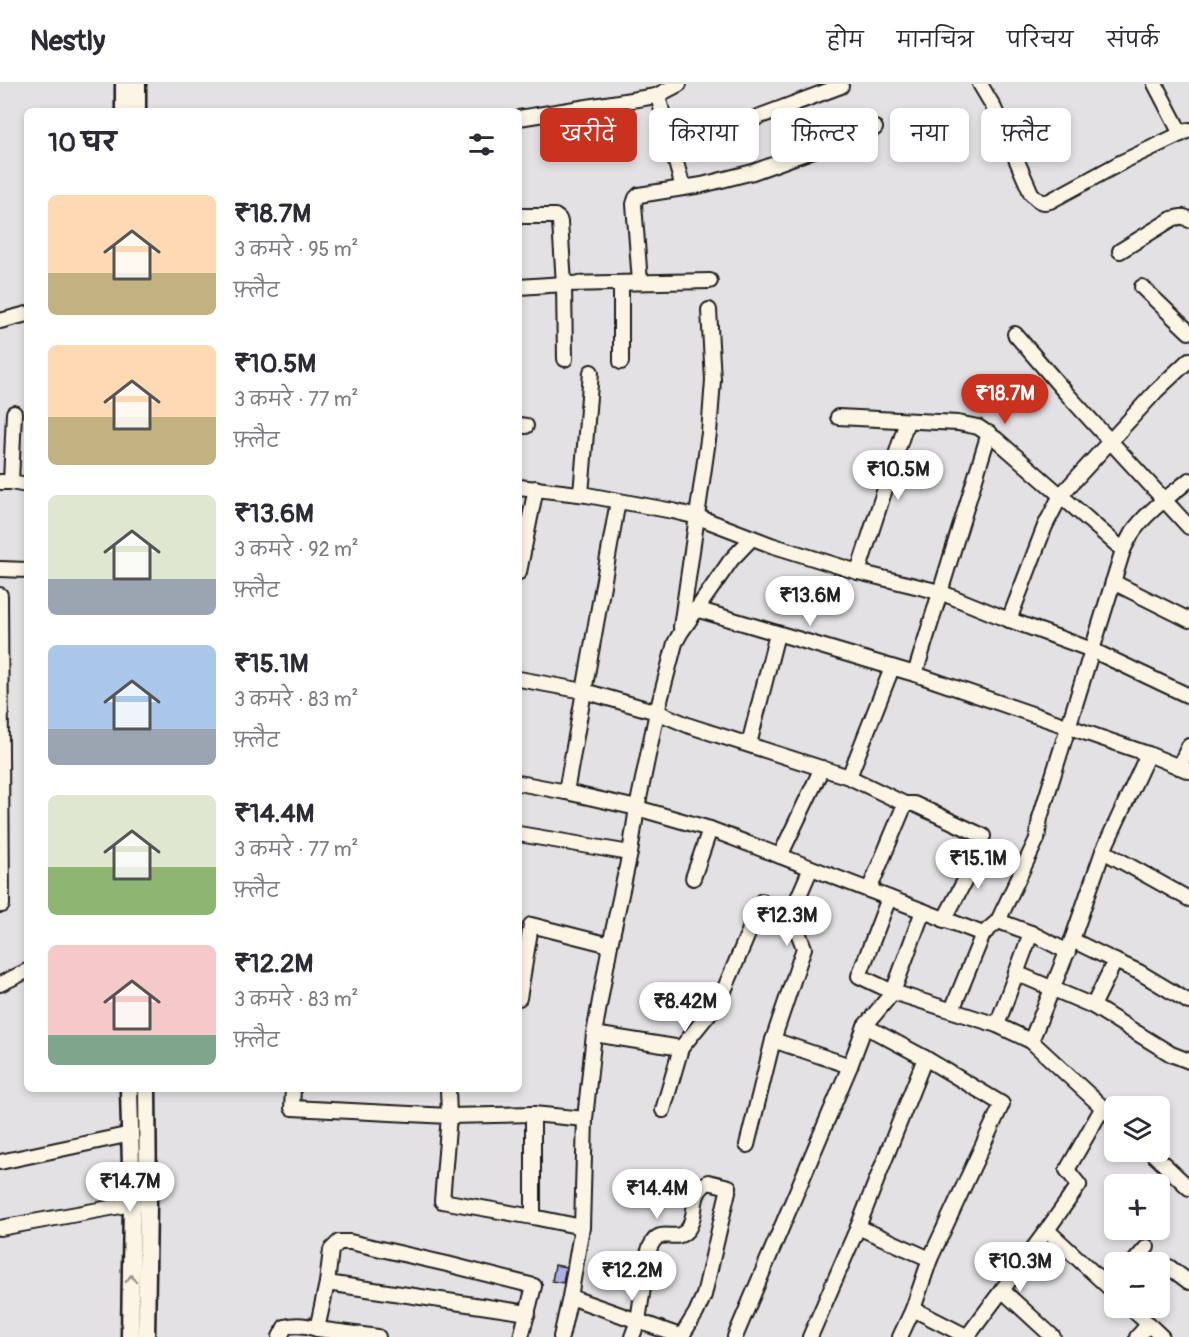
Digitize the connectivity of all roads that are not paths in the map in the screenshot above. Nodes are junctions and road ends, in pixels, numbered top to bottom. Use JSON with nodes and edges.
{"nodes":[{"id":1,"x":124,"y":84,"type":"edge"},
{"id":2,"x":137,"y":84,"type":"edge"},
{"id":3,"x":680,"y":84,"type":"edge"},
{"id":4,"x":980,"y":84,"type":"edge"},
{"id":5,"x":1158,"y":85,"type":"edge"},
{"id":6,"x":841,"y":86,"type":"dead end"},
{"id":7,"x":656,"y":96,"type":"junction"},
{"id":8,"x":124,"y":108,"type":"edge"},
{"id":9,"x":137,"y":108,"type":"edge"},
{"id":10,"x":661,"y":108,"type":"edge"},
{"id":11,"x":759,"y":117,"type":"edge"},
{"id":12,"x":522,"y":118,"type":"edge"},
{"id":13,"x":1185,"y":132,"type":"edge"},
{"id":14,"x":676,"y":162,"type":"edge"},
{"id":15,"x":781,"y":162,"type":"edge"},
{"id":16,"x":683,"y":188,"type":"junction"},
{"id":17,"x":522,"y":216,"type":"edge"},
{"id":18,"x":1189,"y":220,"type":"edge"},
{"id":19,"x":1120,"y":251,"type":"dead end"},
{"id":20,"x":710,"y":281,"type":"dead end"},
{"id":21,"x":640,"y":282,"type":"junction"},
{"id":22,"x":621,"y":283,"type":"junction"},
{"id":23,"x":564,"y":284,"type":"junction"},
{"id":24,"x":1142,"y":286,"type":"dead end"},
{"id":25,"x":522,"y":287,"type":"edge"},
{"id":26,"x":709,"y":310,"type":"dead end"},
{"id":27,"x":24,"y":315,"type":"edge"},
{"id":28,"x":0,"y":321,"type":"edge"},
{"id":29,"x":1189,"y":332,"type":"edge"},
{"id":30,"x":1015,"y":334,"type":"dead end"},
{"id":31,"x":565,"y":359,"type":"dead end"},
{"id":32,"x":1189,"y":360,"type":"edge"},
{"id":33,"x":621,"y":362,"type":"dead end"},
{"id":34,"x":591,"y":372,"type":"dead end"},
{"id":35,"x":14,"y":413,"type":"dead end"},
{"id":36,"x":838,"y":417,"type":"dead end"},
{"id":37,"x":907,"y":421,"type":"junction"},
{"id":38,"x":989,"y":434,"type":"junction"},
{"id":39,"x":1110,"y":442,"type":"junction"},
{"id":40,"x":1189,"y":480,"type":"edge"},
{"id":41,"x":5,"y":482,"type":"edge"},
{"id":42,"x":24,"y":485,"type":"edge"},
{"id":43,"x":522,"y":487,"type":"edge"},
{"id":44,"x":536,"y":488,"type":"junction"},
{"id":45,"x":581,"y":494,"type":"junction"},
{"id":46,"x":1061,"y":495,"type":"junction"},
{"id":47,"x":1165,"y":500,"type":"junction"},
{"id":48,"x":618,"y":501,"type":"junction"},
{"id":49,"x":698,"y":517,"type":"junction"},
{"id":50,"x":1189,"y":527,"type":"edge"},
{"id":51,"x":752,"y":538,"type":"junction"},
{"id":52,"x":1123,"y":550,"type":"junction"},
{"id":53,"x":522,"y":557,"type":"edge"},
{"id":54,"x":0,"y":569,"type":"edge"},
{"id":55,"x":24,"y":570,"type":"edge"},
{"id":56,"x":858,"y":572,"type":"junction"},
{"id":57,"x":1113,"y":582,"type":"junction"},
{"id":58,"x":940,"y":592,"type":"junction"},
{"id":59,"x":0,"y":595,"type":"edge"},
{"id":60,"x":696,"y":609,"type":"junction"},
{"id":61,"x":1010,"y":620,"type":"junction"},
{"id":62,"x":1189,"y":620,"type":"edge"},
{"id":63,"x":681,"y":632,"type":"junction"},
{"id":64,"x":777,"y":634,"type":"junction"},
{"id":65,"x":1092,"y":650,"type":"junction"},
{"id":66,"x":892,"y":668,"type":"junction"},
{"id":67,"x":915,"y":674,"type":"junction"},
{"id":68,"x":522,"y":680,"type":"edge"},
{"id":69,"x":584,"y":691,"type":"junction"},
{"id":70,"x":1189,"y":696,"type":"edge"},
{"id":71,"x":657,"y":712,"type":"junction"},
{"id":72,"x":1067,"y":728,"type":"junction"},
{"id":73,"x":749,"y":744,"type":"junction"},
{"id":74,"x":1189,"y":746,"type":"edge"},
{"id":75,"x":1148,"y":754,"type":"junction"},
{"id":76,"x":822,"y":768,"type":"junction"},
{"id":77,"x":1184,"y":769,"type":"edge"},
{"id":78,"x":849,"y":777,"type":"junction"},
{"id":79,"x":522,"y":784,"type":"edge"},
{"id":80,"x":566,"y":792,"type":"junction"},
{"id":81,"x":905,"y":804,"type":"junction"},
{"id":82,"x":637,"y":808,"type":"junction"},
{"id":83,"x":710,"y":829,"type":"junction"},
{"id":84,"x":522,"y":835,"type":"edge"},
{"id":85,"x":1103,"y":851,"type":"junction"},
{"id":86,"x":630,"y":853,"type":"junction"},
{"id":87,"x":780,"y":856,"type":"junction"},
{"id":88,"x":811,"y":868,"type":"junction"},
{"id":89,"x":693,"y":878,"type":"dead end"},
{"id":90,"x":869,"y":890,"type":"junction"},
{"id":91,"x":889,"y":898,"type":"junction"},
{"id":92,"x":1189,"y":899,"type":"edge"},
{"id":93,"x":762,"y":901,"type":"dead end"},
{"id":94,"x":0,"y":904,"type":"edge"},
{"id":95,"x":923,"y":911,"type":"junction"},
{"id":96,"x":944,"y":920,"type":"junction"},
{"id":97,"x":998,"y":921,"type":"junction"},
{"id":98,"x":525,"y":922,"type":"edge"},
{"id":99,"x":1031,"y":933,"type":"junction"},
{"id":100,"x":983,"y":934,"type":"junction"},
{"id":101,"x":610,"y":945,"type":"junction"},
{"id":102,"x":1070,"y":946,"type":"junction"},
{"id":103,"x":1115,"y":961,"type":"junction"},
{"id":104,"x":522,"y":963,"type":"edge"},
{"id":105,"x":24,"y":972,"type":"edge"},
{"id":106,"x":1017,"y":973,"type":"junction"},
{"id":107,"x":0,"y":984,"type":"edge"},
{"id":108,"x":1053,"y":988,"type":"junction"},
{"id":109,"x":893,"y":992,"type":"junction"},
{"id":110,"x":1189,"y":1002,"type":"edge"},
{"id":111,"x":1094,"y":1006,"type":"junction"},
{"id":112,"x":952,"y":1010,"type":"junction"},
{"id":113,"x":997,"y":1025,"type":"junction"},
{"id":114,"x":865,"y":1026,"type":"junction"},
{"id":115,"x":594,"y":1034,"type":"junction"},
{"id":116,"x":773,"y":1040,"type":"junction"},
{"id":117,"x":1031,"y":1041,"type":"junction"},
{"id":118,"x":681,"y":1048,"type":"junction"},
{"id":119,"x":925,"y":1058,"type":"junction"},
{"id":120,"x":1189,"y":1061,"type":"edge"},
{"id":121,"x":850,"y":1066,"type":"junction"},
{"id":122,"x":129,"y":1092,"type":"edge"},
{"id":123,"x":147,"y":1092,"type":"edge"},
{"id":124,"x":293,"y":1092,"type":"edge"},
{"id":125,"x":448,"y":1092,"type":"edge"},
{"id":126,"x":1103,"y":1107,"type":"joint"},
{"id":127,"x":663,"y":1110,"type":"dead end"},
{"id":128,"x":533,"y":1114,"type":"junction"},
{"id":129,"x":449,"y":1116,"type":"junction"},
{"id":130,"x":585,"y":1119,"type":"junction"},
{"id":131,"x":131,"y":1134,"type":"junction"},
{"id":132,"x":747,"y":1145,"type":"dead end"},
{"id":133,"x":0,"y":1162,"type":"edge"},
{"id":134,"x":1162,"y":1162,"type":"edge"},
{"id":135,"x":1189,"y":1188,"type":"edge"},
{"id":136,"x":132,"y":1204,"type":"junction"},
{"id":137,"x":533,"y":1217,"type":"junction"},
{"id":138,"x":582,"y":1227,"type":"junction"},
{"id":139,"x":858,"y":1227,"type":"junction"},
{"id":140,"x":0,"y":1228,"type":"edge"},
{"id":141,"x":1047,"y":1230,"type":"junction"},
{"id":142,"x":1147,"y":1247,"type":"dead end"},
{"id":143,"x":1143,"y":1252,"type":"edge"},
{"id":144,"x":930,"y":1259,"type":"junction"},
{"id":145,"x":1170,"y":1268,"type":"edge"},
{"id":146,"x":1104,"y":1280,"type":"edge"},
{"id":147,"x":1189,"y":1282,"type":"edge"},
{"id":148,"x":327,"y":1283,"type":"junction"},
{"id":149,"x":1002,"y":1290,"type":"junction"},
{"id":150,"x":570,"y":1297,"type":"junction"},
{"id":151,"x":913,"y":1309,"type":"junction"},
{"id":152,"x":528,"y":1313,"type":"junction"},
{"id":153,"x":1142,"y":1318,"type":"edge"},
{"id":154,"x":638,"y":1321,"type":"junction"},
{"id":155,"x":1149,"y":1324,"type":"junction"},
{"id":156,"x":317,"y":1329,"type":"junction"},
{"id":157,"x":130,"y":1337,"type":"edge"},
{"id":158,"x":146,"y":1337,"type":"edge"},
{"id":159,"x":280,"y":1337,"type":"edge"},
{"id":160,"x":378,"y":1337,"type":"edge"},
{"id":161,"x":521,"y":1337,"type":"edge"},
{"id":162,"x":561,"y":1337,"type":"edge"},
{"id":163,"x":632,"y":1337,"type":"edge"},
{"id":164,"x":682,"y":1337,"type":"edge"},
{"id":165,"x":735,"y":1337,"type":"edge"},
{"id":166,"x":810,"y":1337,"type":"edge"},
{"id":167,"x":900,"y":1337,"type":"edge"},
{"id":168,"x":967,"y":1337,"type":"edge"},
{"id":169,"x":1053,"y":1337,"type":"edge"},
{"id":170,"x":1137,"y":1337,"type":"edge"},
{"id":171,"x":1162,"y":1337,"type":"edge"}],
"edges":[{"from":1,"to":8,"type":"street"},
{"from":2,"to":9,"type":"street"},
{"from":3,"to":7,"type":"street"},
{"from":4,"to":13,"type":"street"},
{"from":5,"to":13,"type":"street"},
{"from":6,"to":11,"type":"street"},
{"from":7,"to":10,"type":"street"},
{"from":7,"to":12,"type":"street"},
{"from":14,"to":16,"type":"street"},
{"from":15,"to":16,"type":"street"},
{"from":16,"to":21,"type":"street"},
{"from":17,"to":23,"type":"street"},
{"from":18,"to":19,"type":"street"},
{"from":20,"to":21,"type":"street"},
{"from":21,"to":22,"type":"street"},
{"from":22,"to":23,"type":"street"},
{"from":22,"to":33,"type":"street"},
{"from":23,"to":25,"type":"street"},
{"from":23,"to":31,"type":"street"},
{"from":24,"to":29,"type":"street"},
{"from":26,"to":49,"type":"street"},
{"from":27,"to":28,"type":"street"},
{"from":30,"to":39,"type":"street"},
{"from":32,"to":39,"type":"street"},
{"from":34,"to":45,"type":"street"},
{"from":35,"to":41,"type":"street"},
{"from":36,"to":37,"type":"street"},
{"from":37,"to":38,"type":"street"},
{"from":37,"to":56,"type":"street"},
{"from":38,"to":46,"type":"street"},
{"from":38,"to":58,"type":"street"},
{"from":39,"to":46,"type":"street"},
{"from":39,"to":47,"type":"street"},
{"from":40,"to":47,"type":"street"},
{"from":41,"to":42,"type":"street"},
{"from":43,"to":44,"type":"street"},
{"from":44,"to":45,"type":"street"},
{"from":44,"to":53,"type":"street"},
{"from":45,"to":48,"type":"street"},
{"from":46,"to":52,"type":"street"},
{"from":46,"to":61,"type":"street"},
{"from":47,"to":50,"type":"street"},
{"from":47,"to":52,"type":"street"},
{"from":48,"to":49,"type":"street"},
{"from":48,"to":69,"type":"street"},
{"from":49,"to":51,"type":"street"},
{"from":49,"to":63,"type":"street"},
{"from":51,"to":56,"type":"street"},
{"from":51,"to":60,"type":"street"},
{"from":52,"to":57,"type":"street"},
{"from":54,"to":55,"type":"street"},
{"from":56,"to":58,"type":"street"},
{"from":57,"to":62,"type":"street"},
{"from":57,"to":65,"type":"street"},
{"from":58,"to":61,"type":"street"},
{"from":58,"to":67,"type":"street"},
{"from":59,"to":94,"type":"street"},
{"from":60,"to":63,"type":"street"},
{"from":60,"to":64,"type":"street"},
{"from":61,"to":65,"type":"street"},
{"from":63,"to":71,"type":"street"},
{"from":64,"to":66,"type":"street"},
{"from":64,"to":73,"type":"street"},
{"from":65,"to":70,"type":"street"},
{"from":65,"to":72,"type":"street"},
{"from":66,"to":67,"type":"street"},
{"from":66,"to":78,"type":"street"},
{"from":67,"to":72,"type":"street"},
{"from":68,"to":69,"type":"street"},
{"from":69,"to":71,"type":"street"},
{"from":69,"to":80,"type":"street"},
{"from":71,"to":73,"type":"street"},
{"from":71,"to":82,"type":"street"},
{"from":72,"to":75,"type":"street"},
{"from":72,"to":97,"type":"street"},
{"from":73,"to":76,"type":"street"},
{"from":74,"to":77,"type":"street"},
{"from":75,"to":77,"type":"street"},
{"from":75,"to":85,"type":"street"},
{"from":76,"to":78,"type":"street"},
{"from":76,"to":87,"type":"street"},
{"from":78,"to":81,"type":"street"},
{"from":79,"to":80,"type":"street"},
{"from":80,"to":82,"type":"street"},
{"from":81,"to":90,"type":"street"},
{"from":81,"to":96,"type":"street"},
{"from":82,"to":83,"type":"street"},
{"from":82,"to":86,"type":"street"},
{"from":83,"to":87,"type":"street"},
{"from":83,"to":89,"type":"street"},
{"from":84,"to":86,"type":"street"},
{"from":85,"to":92,"type":"street"},
{"from":85,"to":102,"type":"street"},
{"from":86,"to":101,"type":"street"},
{"from":87,"to":88,"type":"street"},
{"from":88,"to":90,"type":"street"},
{"from":88,"to":116,"type":"street"},
{"from":90,"to":91,"type":"street"},
{"from":91,"to":95,"type":"street"},
{"from":91,"to":109,"type":"street"},
{"from":93,"to":118,"type":"street"},
{"from":95,"to":96,"type":"street"},
{"from":95,"to":109,"type":"street"},
{"from":96,"to":100,"type":"street"},
{"from":97,"to":99,"type":"street"},
{"from":97,"to":100,"type":"street"},
{"from":98,"to":101,"type":"street"},
{"from":98,"to":104,"type":"street"},
{"from":99,"to":102,"type":"street"},
{"from":99,"to":106,"type":"street"},
{"from":100,"to":112,"type":"street"},
{"from":101,"to":115,"type":"street"},
{"from":102,"to":103,"type":"street"},
{"from":102,"to":108,"type":"street"},
{"from":103,"to":110,"type":"street"},
{"from":103,"to":111,"type":"street"},
{"from":105,"to":107,"type":"street"},
{"from":106,"to":108,"type":"street"},
{"from":106,"to":113,"type":"street"},
{"from":108,"to":111,"type":"street"},
{"from":108,"to":117,"type":"street"},
{"from":109,"to":112,"type":"street"},
{"from":109,"to":114,"type":"street"},
{"from":111,"to":120,"type":"street"},
{"from":112,"to":113,"type":"street"},
{"from":113,"to":117,"type":"street"},
{"from":114,"to":119,"type":"street"},
{"from":114,"to":121,"type":"street"},
{"from":115,"to":118,"type":"street"},
{"from":115,"to":130,"type":"street"},
{"from":116,"to":121,"type":"street"},
{"from":116,"to":132,"type":"street"},
{"from":117,"to":126,"type":"street"},
{"from":118,"to":127,"type":"street"},
{"from":119,"to":139,"type":"street"},
{"from":119,"to":144,"type":"street"},
{"from":121,"to":165,"type":"street"},
{"from":122,"to":131,"type":"street"},
{"from":123,"to":158,"type":"street"},
{"from":124,"to":129,"type":"street"},
{"from":125,"to":129,"type":"street"},
{"from":126,"to":141,"type":"street"},
{"from":128,"to":129,"type":"street"},
{"from":128,"to":130,"type":"street"},
{"from":128,"to":137,"type":"street"},
{"from":129,"to":137,"type":"street"},
{"from":130,"to":138,"type":"street"},
{"from":131,"to":133,"type":"street"},
{"from":131,"to":136,"type":"street"},
{"from":134,"to":135,"type":"street"},
{"from":136,"to":140,"type":"street"},
{"from":157,"to":136,"type":"street","one_way":true},
{"from":137,"to":138,"type":"street"},
{"from":138,"to":150,"type":"street"},
{"from":139,"to":144,"type":"street"},
{"from":139,"to":166,"type":"street"},
{"from":141,"to":146,"type":"street"},
{"from":141,"to":149,"type":"street"},
{"from":142,"to":143,"type":"street"},
{"from":144,"to":151,"type":"street"},
{"from":145,"to":147,"type":"street"},
{"from":148,"to":152,"type":"street"},
{"from":148,"to":152,"type":"street"},
{"from":148,"to":156,"type":"street"},
{"from":149,"to":168,"type":"street"},
{"from":149,"to":169,"type":"street"},
{"from":150,"to":154,"type":"street"},
{"from":150,"to":162,"type":"street"},
{"from":151,"to":167,"type":"street"},
{"from":151,"to":168,"type":"street"},
{"from":152,"to":161,"type":"street"},
{"from":153,"to":155,"type":"street"},
{"from":154,"to":163,"type":"street"},
{"from":154,"to":164,"type":"street"},
{"from":154,"to":164,"type":"street"},
{"from":155,"to":170,"type":"street"},
{"from":155,"to":171,"type":"street"},
{"from":156,"to":159,"type":"street"},
{"from":156,"to":160,"type":"street"}]}
